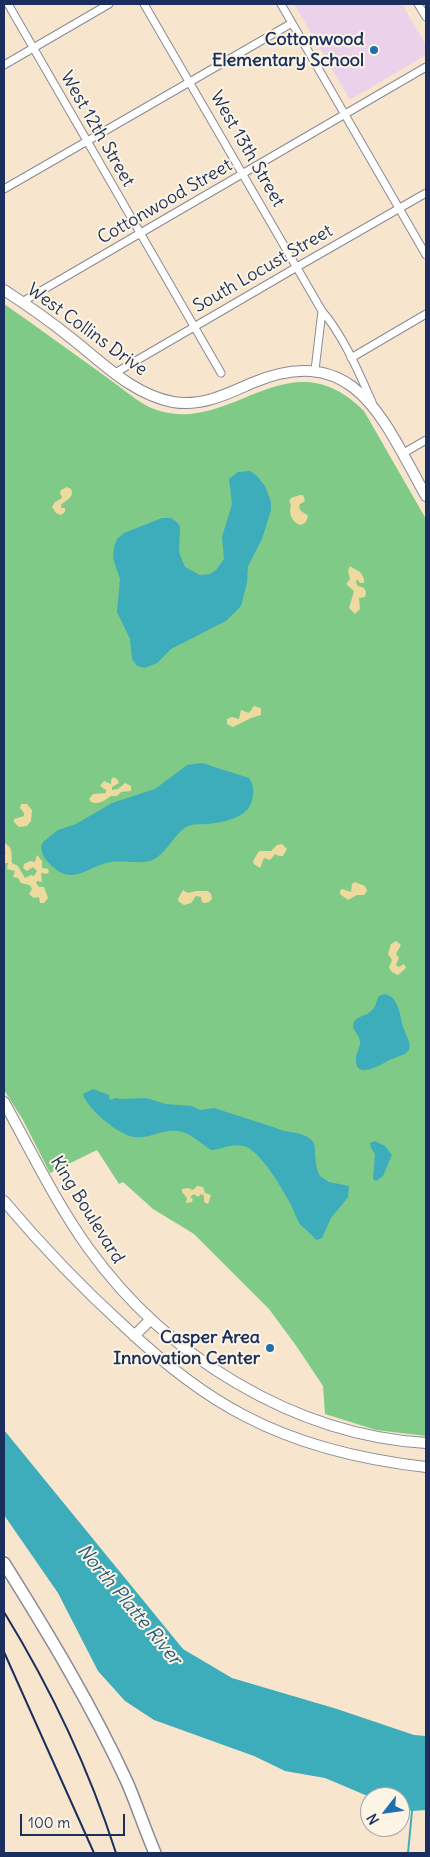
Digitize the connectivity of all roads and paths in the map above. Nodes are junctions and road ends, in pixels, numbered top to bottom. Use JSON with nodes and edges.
{"nodes":[{"id":1,"x":8,"y":4,"type":"edge"},
{"id":2,"x":109,"y":4,"type":"edge"},
{"id":3,"x":144,"y":4,"type":"edge"},
{"id":4,"x":281,"y":4,"type":"edge"},
{"id":5,"x":418,"y":4,"type":"edge"},
{"id":6,"x":426,"y":17,"type":"edge"},
{"id":7,"x":292,"y":23,"type":"junction"},
{"id":8,"x":33,"y":48,"type":"junction"},
{"id":9,"x":4,"y":65,"type":"edge"},
{"id":10,"x":426,"y":67,"type":"edge"},
{"id":11,"x":189,"y":81,"type":"junction"},
{"id":12,"x":346,"y":115,"type":"junction"},
{"id":13,"x":87,"y":141,"type":"junction"},
{"id":14,"x":243,"y":175,"type":"junction"},
{"id":15,"x":4,"y":189,"type":"edge"},
{"id":16,"x":426,"y":193,"type":"edge"},
{"id":17,"x":399,"y":208,"type":"junction"},
{"id":18,"x":140,"y":234,"type":"junction"},
{"id":19,"x":426,"y":254,"type":"edge"},
{"id":20,"x":297,"y":267,"type":"junction"},
{"id":21,"x":4,"y":290,"type":"edge"},
{"id":22,"x":22,"y":302,"type":"junction"},
{"id":23,"x":322,"y":311,"type":"junction"},
{"id":24,"x":426,"y":314,"type":"edge"},
{"id":25,"x":194,"y":326,"type":"junction"},
{"id":26,"x":351,"y":358,"type":"junction"},
{"id":27,"x":315,"y":370,"type":"junction"},
{"id":28,"x":115,"y":373,"type":"junction"},
{"id":29,"x":221,"y":373,"type":"dead end"},
{"id":30,"x":373,"y":406,"type":"junction"},
{"id":31,"x":426,"y":440,"type":"edge"},
{"id":32,"x":402,"y":454,"type":"junction"},
{"id":33,"x":426,"y":496,"type":"edge"},
{"id":34,"x":4,"y":1102,"type":"edge"},
{"id":35,"x":4,"y":1201,"type":"edge"},
{"id":36,"x":151,"y":1319,"type":"junction"},
{"id":37,"x":134,"y":1336,"type":"junction"},
{"id":38,"x":426,"y":1443,"type":"edge"},
{"id":39,"x":426,"y":1468,"type":"edge"},
{"id":40,"x":4,"y":1563,"type":"edge"},
{"id":41,"x":155,"y":1853,"type":"edge"}],
"edges":[{"from":1,"to":8,"type":"street","name":"West 12th Street"},
{"from":2,"to":8,"type":"street"},
{"from":3,"to":11,"type":"street","name":"West 13th Street"},
{"from":4,"to":7,"type":"street"},
{"from":5,"to":6,"type":"street"},
{"from":7,"to":11,"type":"street"},
{"from":7,"to":12,"type":"street"},
{"from":8,"to":9,"type":"street"},
{"from":8,"to":13,"type":"street","name":"West 12th Street"},
{"from":10,"to":12,"type":"street","name":"Cottonwood Street"},
{"from":11,"to":13,"type":"street"},
{"from":11,"to":14,"type":"street","name":"West 13th Street"},
{"from":12,"to":14,"type":"street","name":"Cottonwood Street"},
{"from":12,"to":17,"type":"street"},
{"from":13,"to":15,"type":"street"},
{"from":13,"to":18,"type":"street","name":"West 12th Street"},
{"from":14,"to":18,"type":"street","name":"Cottonwood Street"},
{"from":14,"to":20,"type":"street","name":"West 13th Street"},
{"from":16,"to":17,"type":"street","name":"South Locust Street"},
{"from":17,"to":19,"type":"street"},
{"from":17,"to":20,"type":"street","name":"South Locust Street"},
{"from":18,"to":22,"type":"street","name":"Cottonwood Street"},
{"from":18,"to":25,"type":"street","name":"West 12th Street"},
{"from":20,"to":23,"type":"street","name":"West 13th Street"},
{"from":20,"to":25,"type":"street","name":"South Locust Street"},
{"from":21,"to":22,"type":"street","name":"West Collins Drive"},
{"from":22,"to":28,"type":"street","name":"West Collins Drive"},
{"from":23,"to":26,"type":"street","name":"West 13th Street"},
{"from":23,"to":27,"type":"street"},
{"from":24,"to":26,"type":"street"},
{"from":25,"to":28,"type":"street","name":"South Locust Street"},
{"from":25,"to":29,"type":"street","name":"West 12th Street"},
{"from":26,"to":30,"type":"street","name":"West 13th Street"},
{"from":27,"to":28,"type":"street","name":"West Collins Drive"},
{"from":27,"to":30,"type":"street","name":"West Collins Drive"},
{"from":30,"to":32,"type":"street","name":"West 13th Street"},
{"from":31,"to":32,"type":"street"},
{"from":32,"to":33,"type":"street","name":"West 13th Street"},
{"from":34,"to":36,"type":"street","name":"King Boulevard"},
{"from":35,"to":37,"type":"street"},
{"from":36,"to":37,"type":"street"},
{"from":36,"to":38,"type":"street","name":"King Boulevard"},
{"from":37,"to":39,"type":"street"},
{"from":40,"to":41,"type":"main road"}]}
